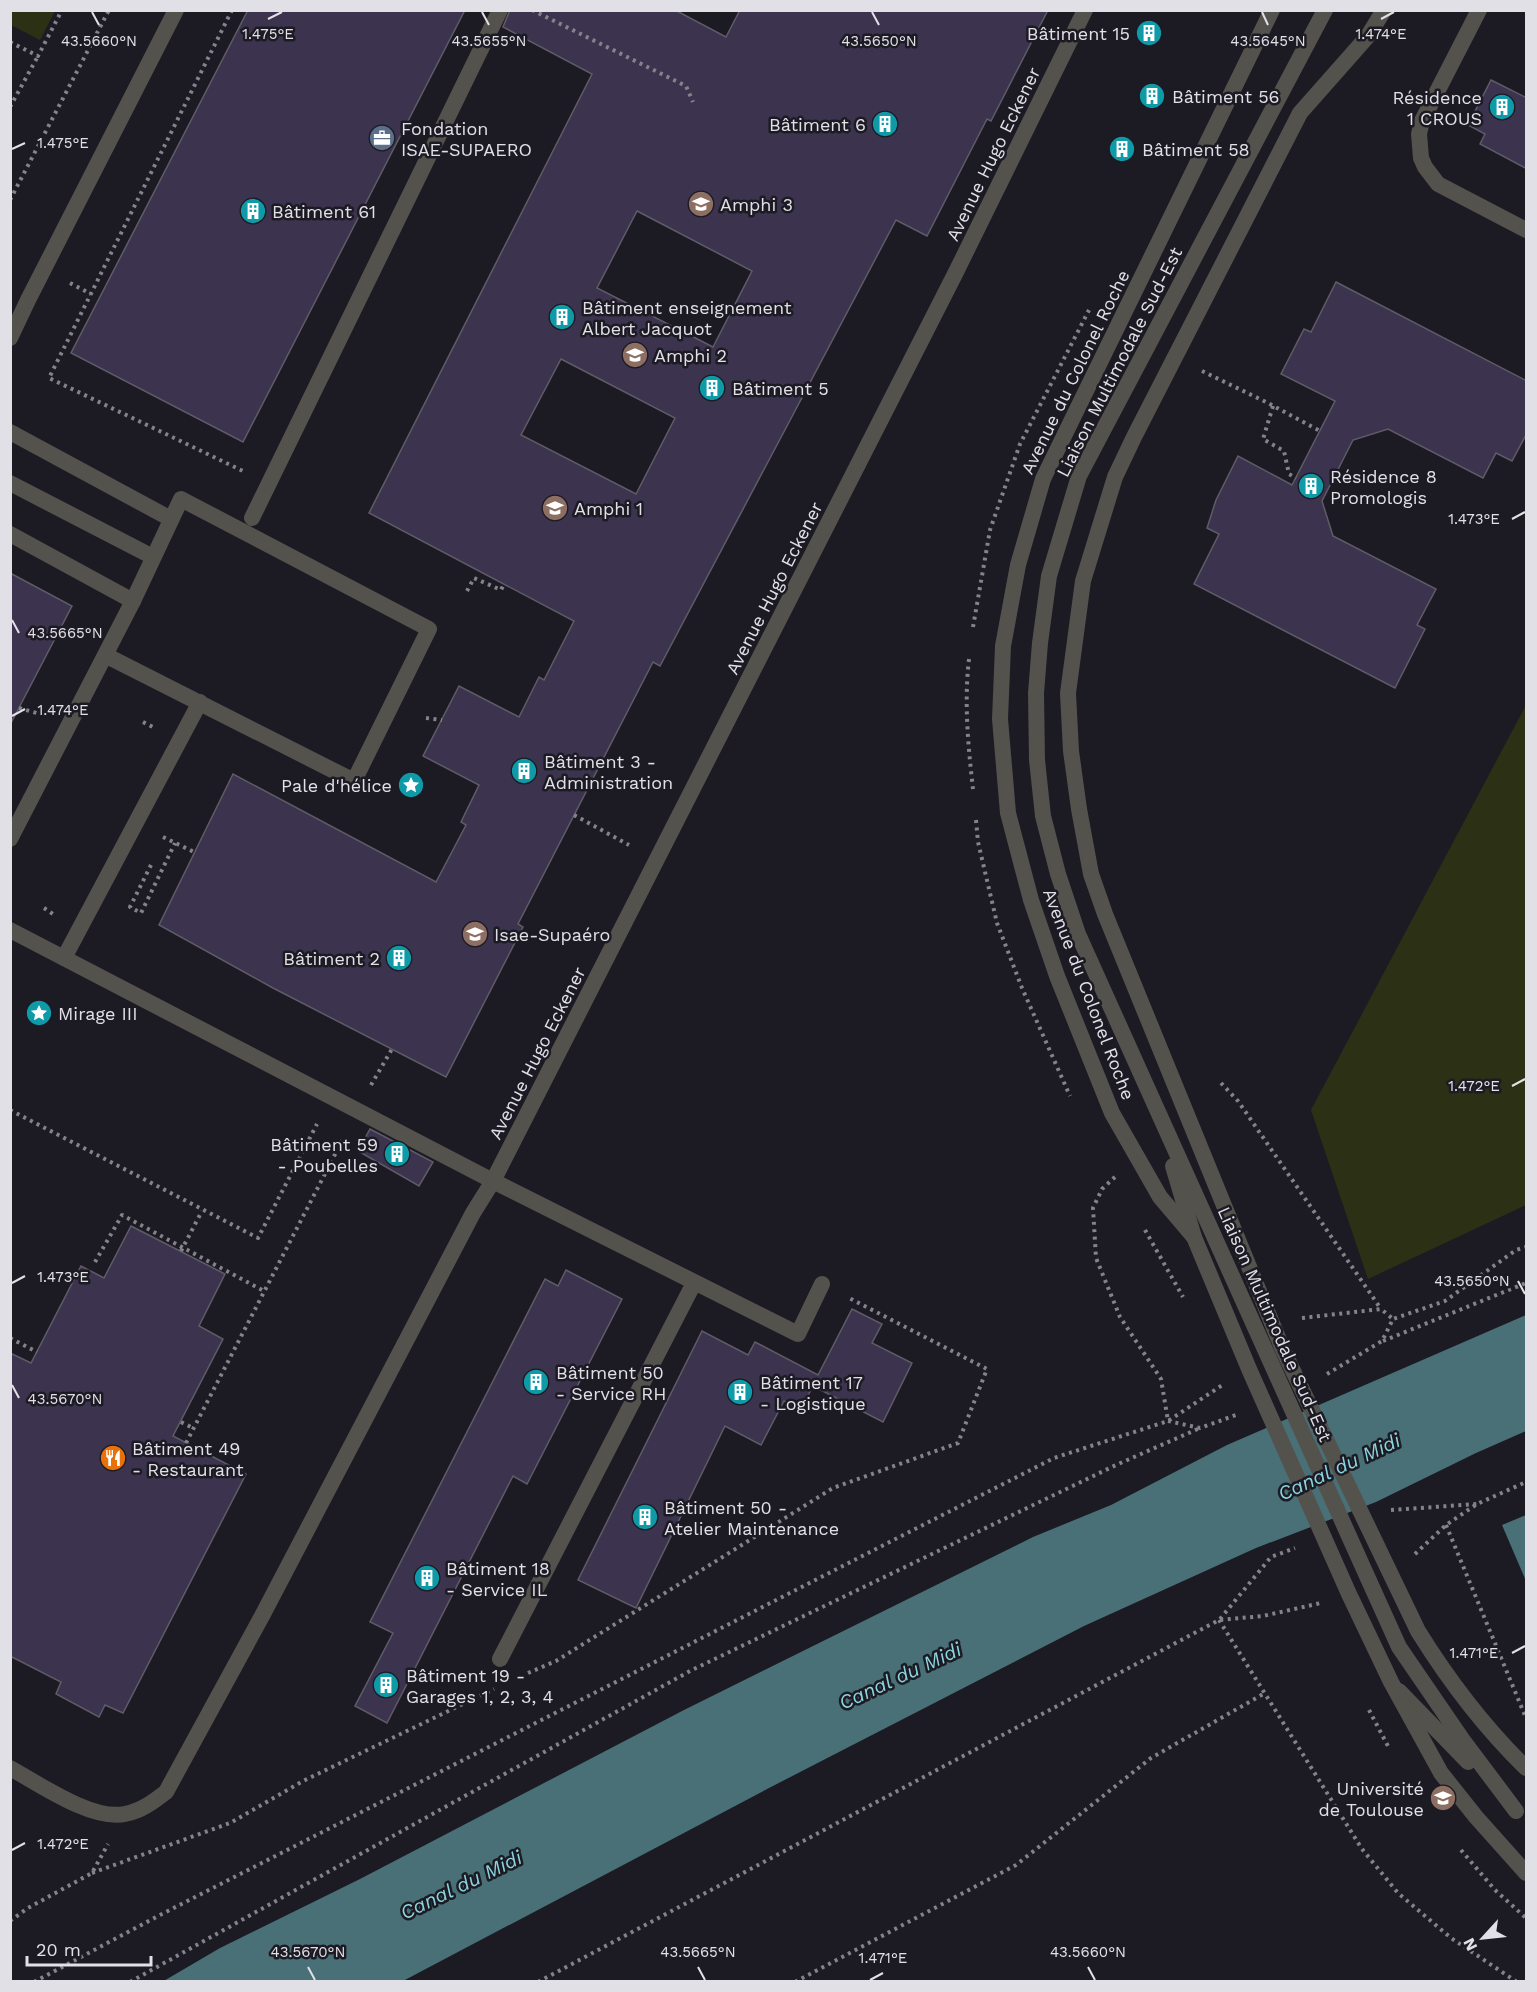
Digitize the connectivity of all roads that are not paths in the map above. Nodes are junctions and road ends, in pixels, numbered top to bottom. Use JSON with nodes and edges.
{"nodes":[{"id":1,"x":176,"y":10,"type":"edge"},
{"id":2,"x":500,"y":10,"type":"edge"},
{"id":3,"x":1085,"y":10,"type":"edge"},
{"id":4,"x":1272,"y":10,"type":"edge"},
{"id":5,"x":1325,"y":10,"type":"edge"},
{"id":6,"x":1384,"y":10,"type":"edge"},
{"id":7,"x":1479,"y":10,"type":"edge"},
{"id":8,"x":1527,"y":230,"type":"edge"},
{"id":9,"x":10,"y":338,"type":"edge"},
{"id":10,"x":10,"y":432,"type":"edge"},
{"id":11,"x":10,"y":483,"type":"edge"},
{"id":12,"x":252,"y":518,"type":"dead end"},
{"id":13,"x":171,"y":519,"type":"junction"},
{"id":14,"x":10,"y":534,"type":"edge"},
{"id":15,"x":153,"y":557,"type":"junction"},
{"id":16,"x":133,"y":601,"type":"junction"},
{"id":17,"x":105,"y":655,"type":"junction"},
{"id":18,"x":200,"y":702,"type":"junction"},
{"id":19,"x":10,"y":839,"type":"edge"},
{"id":20,"x":10,"y":930,"type":"edge"},
{"id":21,"x":64,"y":958,"type":"junction"},
{"id":22,"x":1151,"y":1096,"type":"junction"},
{"id":23,"x":493,"y":1181,"type":"junction"},
{"id":24,"x":1194,"y":1238,"type":"junction"},
{"id":25,"x":694,"y":1282,"type":"junction"},
{"id":26,"x":822,"y":1284,"type":"road end"},
{"id":27,"x":1276,"y":1354,"type":"junction"},
{"id":28,"x":500,"y":1659,"type":"dead end"},
{"id":29,"x":1391,"y":1682,"type":"junction"},
{"id":30,"x":10,"y":1768,"type":"edge"},
{"id":31,"x":1527,"y":1768,"type":"edge"},
{"id":32,"x":1521,"y":1816,"type":"edge"},
{"id":33,"x":1527,"y":1873,"type":"edge"}],
"edges":[{"from":1,"to":9,"type":"street"},
{"from":2,"to":12,"type":"street"},
{"from":3,"to":23,"type":"street","name":"Avenue Hugo Eckener"},
{"from":4,"to":24,"type":"street","name":"Avenue du Colonel Roche"},
{"from":5,"to":22,"type":"street","name":"Liaison Multimodale Sud-Est"},
{"from":6,"to":27,"type":"street"},
{"from":7,"to":8,"type":"street"},
{"from":10,"to":13,"type":"street"},
{"from":11,"to":15,"type":"street"},
{"from":13,"to":15,"type":"street"},
{"from":13,"to":18,"type":"street"},
{"from":14,"to":16,"type":"street"},
{"from":15,"to":16,"type":"street"},
{"from":16,"to":17,"type":"street"},
{"from":17,"to":18,"type":"street"},
{"from":17,"to":19,"type":"street"},
{"from":18,"to":21,"type":"street"},
{"from":20,"to":21,"type":"street"},
{"from":21,"to":23,"type":"street"},
{"from":22,"to":24,"type":"street","name":"Liaison Multimodale Sud-Est"},
{"from":22,"to":27,"type":"street","name":"Liaison Multimodale Sud-Est"},
{"from":23,"to":25,"type":"street"},
{"from":23,"to":30,"type":"street","name":"Avenue Hugo Eckener"},
{"from":24,"to":29,"type":"street","name":"Avenue du Colonel Roche"},
{"from":25,"to":26,"type":"street"},
{"from":25,"to":28,"type":"street"},
{"from":27,"to":31,"type":"street"},
{"from":27,"to":32,"type":"street","name":"Liaison Multimodale Sud-Est"},
{"from":29,"to":32,"type":"street","name":"Liaison Multimodale Sud-Est"},
{"from":29,"to":33,"type":"street"}]}
